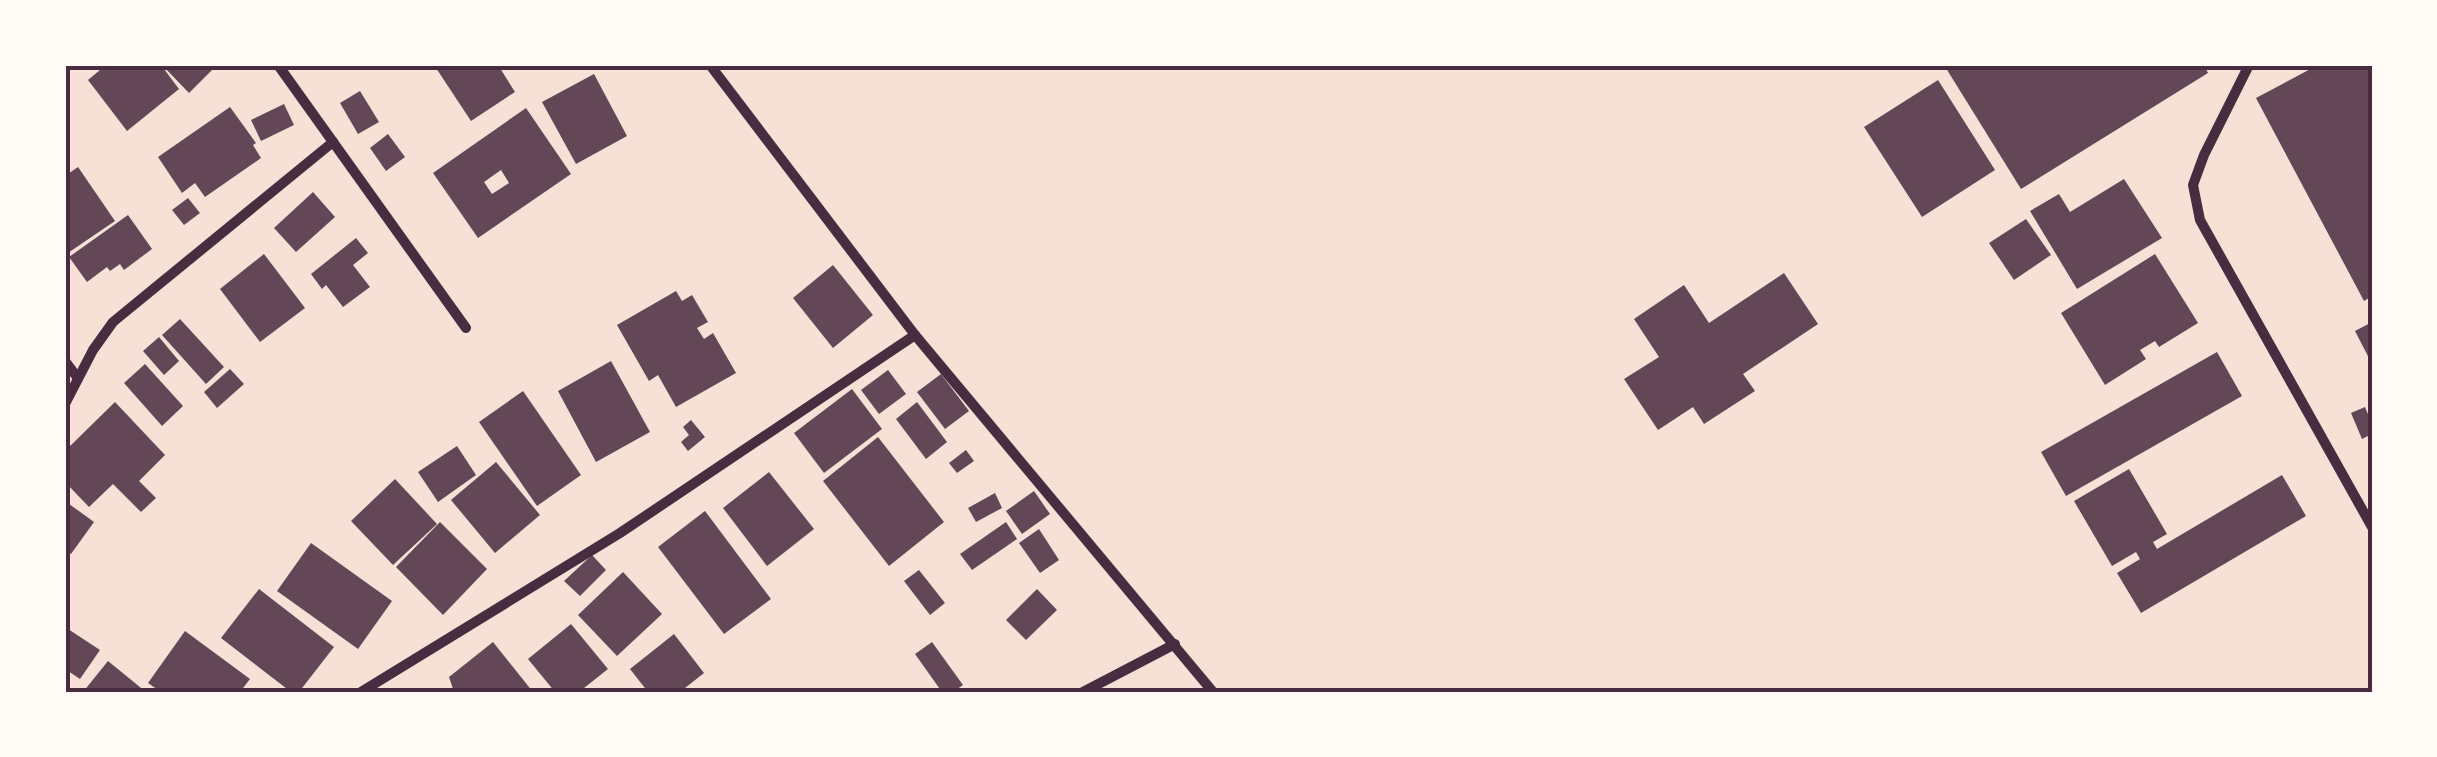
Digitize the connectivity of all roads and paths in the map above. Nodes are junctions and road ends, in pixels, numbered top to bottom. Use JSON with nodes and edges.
{"nodes":[{"id":1,"x":278,"y":65,"type":"edge"},
{"id":2,"x":710,"y":65,"type":"edge"},
{"id":3,"x":2249,"y":65,"type":"edge"},
{"id":4,"x":333,"y":142,"type":"junction"},
{"id":5,"x":466,"y":328,"type":"dead end"},
{"id":6,"x":915,"y":336,"type":"junction"},
{"id":7,"x":65,"y":361,"type":"edge"},
{"id":8,"x":77,"y":377,"type":"junction"},
{"id":9,"x":65,"y":404,"type":"edge"},
{"id":10,"x":2372,"y":527,"type":"edge"},
{"id":11,"x":1175,"y":644,"type":"junction"},
{"id":12,"x":361,"y":692,"type":"edge"},
{"id":13,"x":1083,"y":692,"type":"edge"},
{"id":14,"x":1213,"y":692,"type":"edge"}],
"edges":[{"from":1,"to":4,"type":"street"},
{"from":2,"to":6,"type":"street"},
{"from":3,"to":10,"type":"street"},
{"from":4,"to":5,"type":"street"},
{"from":4,"to":8,"type":"street"},
{"from":6,"to":11,"type":"street"},
{"from":6,"to":12,"type":"street"},
{"from":7,"to":8,"type":"street"},
{"from":8,"to":9,"type":"street"},
{"from":11,"to":13,"type":"street"},
{"from":11,"to":14,"type":"street"}]}
